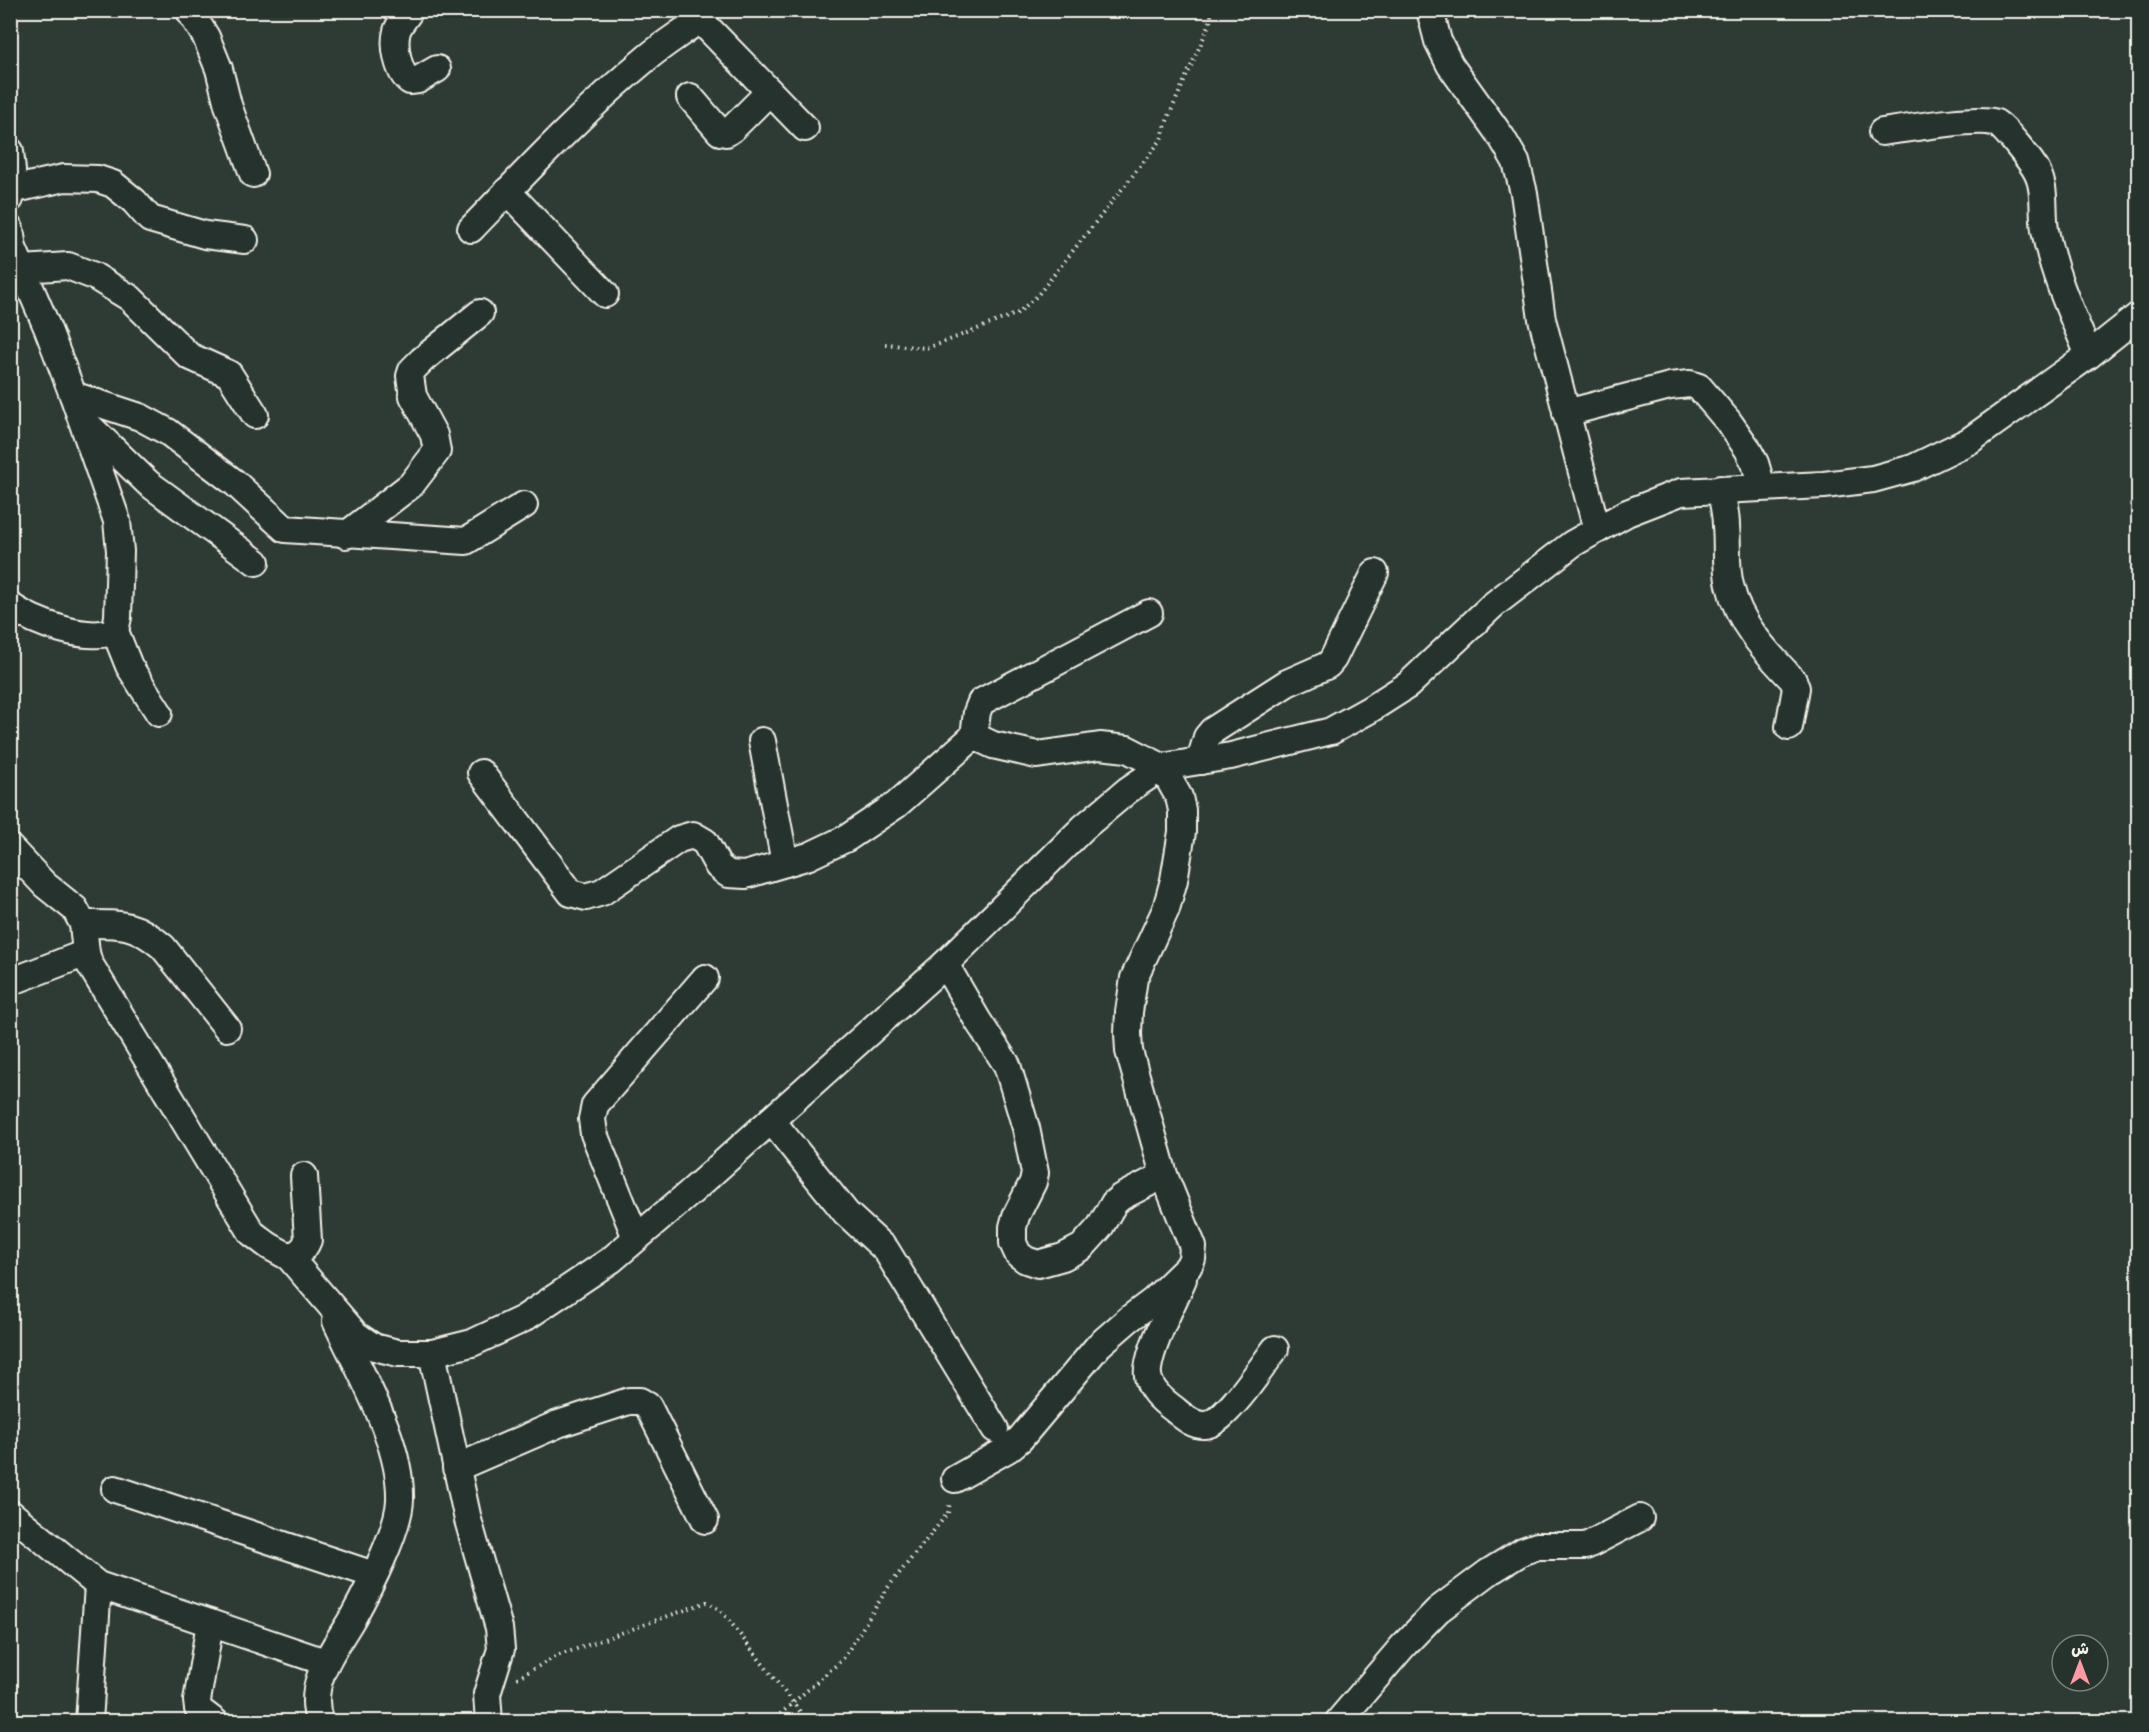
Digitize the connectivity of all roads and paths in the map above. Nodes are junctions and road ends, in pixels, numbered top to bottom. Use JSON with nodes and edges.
{"nodes":[{"id":1,"x":189,"y":10,"type":"edge"},
{"id":2,"x":410,"y":10,"type":"edge"},
{"id":3,"x":1212,"y":10,"type":"edge"},
{"id":4,"x":1430,"y":10,"type":"edge"},
{"id":5,"x":702,"y":15,"type":"edge"},
{"id":6,"x":437,"y":69,"type":"dead end"},
{"id":7,"x":769,"y":92,"type":"junction"},
{"id":8,"x":690,"y":97,"type":"dead end"},
{"id":9,"x":805,"y":128,"type":"dead end"},
{"id":10,"x":1882,"y":132,"type":"dead end"},
{"id":11,"x":10,"y":151,"type":"edge"},
{"id":12,"x":253,"y":174,"type":"dead end"},
{"id":13,"x":11,"y":190,"type":"edge"},
{"id":14,"x":507,"y":191,"type":"junction"},
{"id":15,"x":10,"y":199,"type":"edge"},
{"id":16,"x":471,"y":229,"type":"dead end"},
{"id":17,"x":245,"y":240,"type":"dead end"},
{"id":18,"x":14,"y":248,"type":"edge"},
{"id":19,"x":605,"y":294,"type":"dead end"},
{"id":20,"x":480,"y":313,"type":"dead end"},
{"id":21,"x":2139,"y":315,"type":"edge"},
{"id":22,"x":885,"y":344,"type":"dead end"},
{"id":23,"x":2090,"y":355,"type":"junction"},
{"id":24,"x":73,"y":395,"type":"junction"},
{"id":25,"x":1566,"y":413,"type":"junction"},
{"id":26,"x":255,"y":416,"type":"dead end"},
{"id":27,"x":81,"y":419,"type":"junction"},
{"id":28,"x":1762,"y":487,"type":"junction"},
{"id":29,"x":1720,"y":489,"type":"junction"},
{"id":30,"x":524,"y":506,"type":"dead end"},
{"id":31,"x":1597,"y":530,"type":"junction"},
{"id":32,"x":346,"y":534,"type":"junction"},
{"id":33,"x":256,"y":562,"type":"dead end"},
{"id":34,"x":1375,"y":573,"type":"dead end"},
{"id":35,"x":10,"y":606,"type":"edge"},
{"id":36,"x":1149,"y":614,"type":"dead end"},
{"id":37,"x":115,"y":632,"type":"junction"},
{"id":38,"x":159,"y":713,"type":"dead end"},
{"id":39,"x":1789,"y":727,"type":"dead end"},
{"id":40,"x":974,"y":736,"type":"junction"},
{"id":41,"x":762,"y":741,"type":"dead end"},
{"id":42,"x":1200,"y":761,"type":"junction"},
{"id":43,"x":1162,"y":767,"type":"junction"},
{"id":44,"x":481,"y":773,"type":"dead end"},
{"id":45,"x":10,"y":848,"type":"edge"},
{"id":46,"x":785,"y":862,"type":"junction"},
{"id":47,"x":83,"y":924,"type":"junction"},
{"id":48,"x":86,"y":953,"type":"junction"},
{"id":49,"x":945,"y":964,"type":"junction"},
{"id":50,"x":705,"y":978,"type":"dead end"},
{"id":51,"x":10,"y":982,"type":"edge"},
{"id":52,"x":226,"y":1028,"type":"dead end"},
{"id":53,"x":771,"y":1120,"type":"junction"},
{"id":54,"x":304,"y":1176,"type":"dead end"},
{"id":55,"x":1164,"y":1176,"type":"junction"},
{"id":56,"x":636,"y":1238,"type":"junction"},
{"id":57,"x":289,"y":1257,"type":"junction"},
{"id":58,"x":1188,"y":1267,"type":"junction"},
{"id":59,"x":326,"y":1302,"type":"junction"},
{"id":60,"x":1275,"y":1349,"type":"dead end"},
{"id":61,"x":432,"y":1353,"type":"junction"},
{"id":62,"x":995,"y":1429,"type":"dead end"},
{"id":63,"x":456,"y":1468,"type":"junction"},
{"id":64,"x":956,"y":1479,"type":"joint"},
{"id":65,"x":115,"y":1489,"type":"dead end"},
{"id":66,"x":10,"y":1513,"type":"edge"},
{"id":67,"x":1640,"y":1518,"type":"dead end"},
{"id":68,"x":705,"y":1520,"type":"dead end"},
{"id":69,"x":374,"y":1575,"type":"junction"},
{"id":70,"x":98,"y":1585,"type":"junction"},
{"id":71,"x":210,"y":1623,"type":"junction"},
{"id":72,"x":326,"y":1662,"type":"junction"},
{"id":73,"x":487,"y":1694,"type":"junction"},
{"id":74,"x":794,"y":1703,"type":"junction"},
{"id":75,"x":89,"y":1722,"type":"edge"},
{"id":76,"x":215,"y":1722,"type":"edge"},
{"id":77,"x":320,"y":1722,"type":"edge"},
{"id":78,"x":489,"y":1722,"type":"edge"},
{"id":79,"x":771,"y":1722,"type":"edge"},
{"id":80,"x":808,"y":1722,"type":"edge"},
{"id":81,"x":1338,"y":1722,"type":"edge"}],
"edges":[{"from":1,"to":12,"type":"street"},
{"from":2,"to":6,"type":"street"},
{"from":3,"to":22,"type":"path"},
{"from":4,"to":25,"type":"street"},
{"from":5,"to":7,"type":"street"},
{"from":5,"to":14,"type":"street"},
{"from":7,"to":8,"type":"street"},
{"from":7,"to":9,"type":"street"},
{"from":10,"to":23,"type":"street"},
{"from":11,"to":13,"type":"street"},
{"from":13,"to":15,"type":"street"},
{"from":13,"to":17,"type":"street"},
{"from":14,"to":16,"type":"street"},
{"from":14,"to":19,"type":"street"},
{"from":18,"to":24,"type":"street"},
{"from":18,"to":26,"type":"street"},
{"from":20,"to":32,"type":"street"},
{"from":21,"to":23,"type":"street"},
{"from":23,"to":28,"type":"street"},
{"from":24,"to":27,"type":"street"},
{"from":24,"to":32,"type":"street"},
{"from":25,"to":28,"type":"street"},
{"from":25,"to":31,"type":"street"},
{"from":27,"to":33,"type":"street"},
{"from":27,"to":37,"type":"street"},
{"from":28,"to":29,"type":"street"},
{"from":29,"to":31,"type":"street"},
{"from":29,"to":39,"type":"street"},
{"from":30,"to":32,"type":"street"},
{"from":31,"to":42,"type":"street"},
{"from":34,"to":42,"type":"street"},
{"from":35,"to":37,"type":"street"},
{"from":36,"to":40,"type":"street"},
{"from":37,"to":38,"type":"street"},
{"from":40,"to":43,"type":"street"},
{"from":40,"to":46,"type":"street"},
{"from":41,"to":46,"type":"street"},
{"from":42,"to":43,"type":"street"},
{"from":43,"to":49,"type":"street"},
{"from":43,"to":55,"type":"street"},
{"from":44,"to":46,"type":"street"},
{"from":45,"to":47,"type":"street"},
{"from":47,"to":48,"type":"street"},
{"from":47,"to":52,"type":"street"},
{"from":48,"to":51,"type":"street"},
{"from":48,"to":57,"type":"street"},
{"from":49,"to":53,"type":"street"},
{"from":49,"to":55,"type":"street"},
{"from":50,"to":56,"type":"street"},
{"from":53,"to":56,"type":"street"},
{"from":53,"to":62,"type":"street"},
{"from":54,"to":57,"type":"street"},
{"from":55,"to":58,"type":"street"},
{"from":56,"to":61,"type":"street"},
{"from":57,"to":59,"type":"street"},
{"from":58,"to":60,"type":"street"},
{"from":58,"to":64,"type":"street"},
{"from":59,"to":61,"type":"street"},
{"from":59,"to":69,"type":"street"},
{"from":61,"to":63,"type":"street"},
{"from":63,"to":68,"type":"street"},
{"from":63,"to":73,"type":"street"},
{"from":64,"to":74,"type":"path"},
{"from":65,"to":69,"type":"street"},
{"from":66,"to":70,"type":"street"},
{"from":67,"to":81,"type":"street"},
{"from":69,"to":72,"type":"street"},
{"from":70,"to":71,"type":"street"},
{"from":70,"to":75,"type":"street"},
{"from":71,"to":72,"type":"street"},
{"from":71,"to":76,"type":"street"},
{"from":72,"to":77,"type":"street"},
{"from":73,"to":74,"type":"path"},
{"from":73,"to":78,"type":"street"},
{"from":74,"to":79,"type":"path"},
{"from":74,"to":80,"type":"path"}]}
